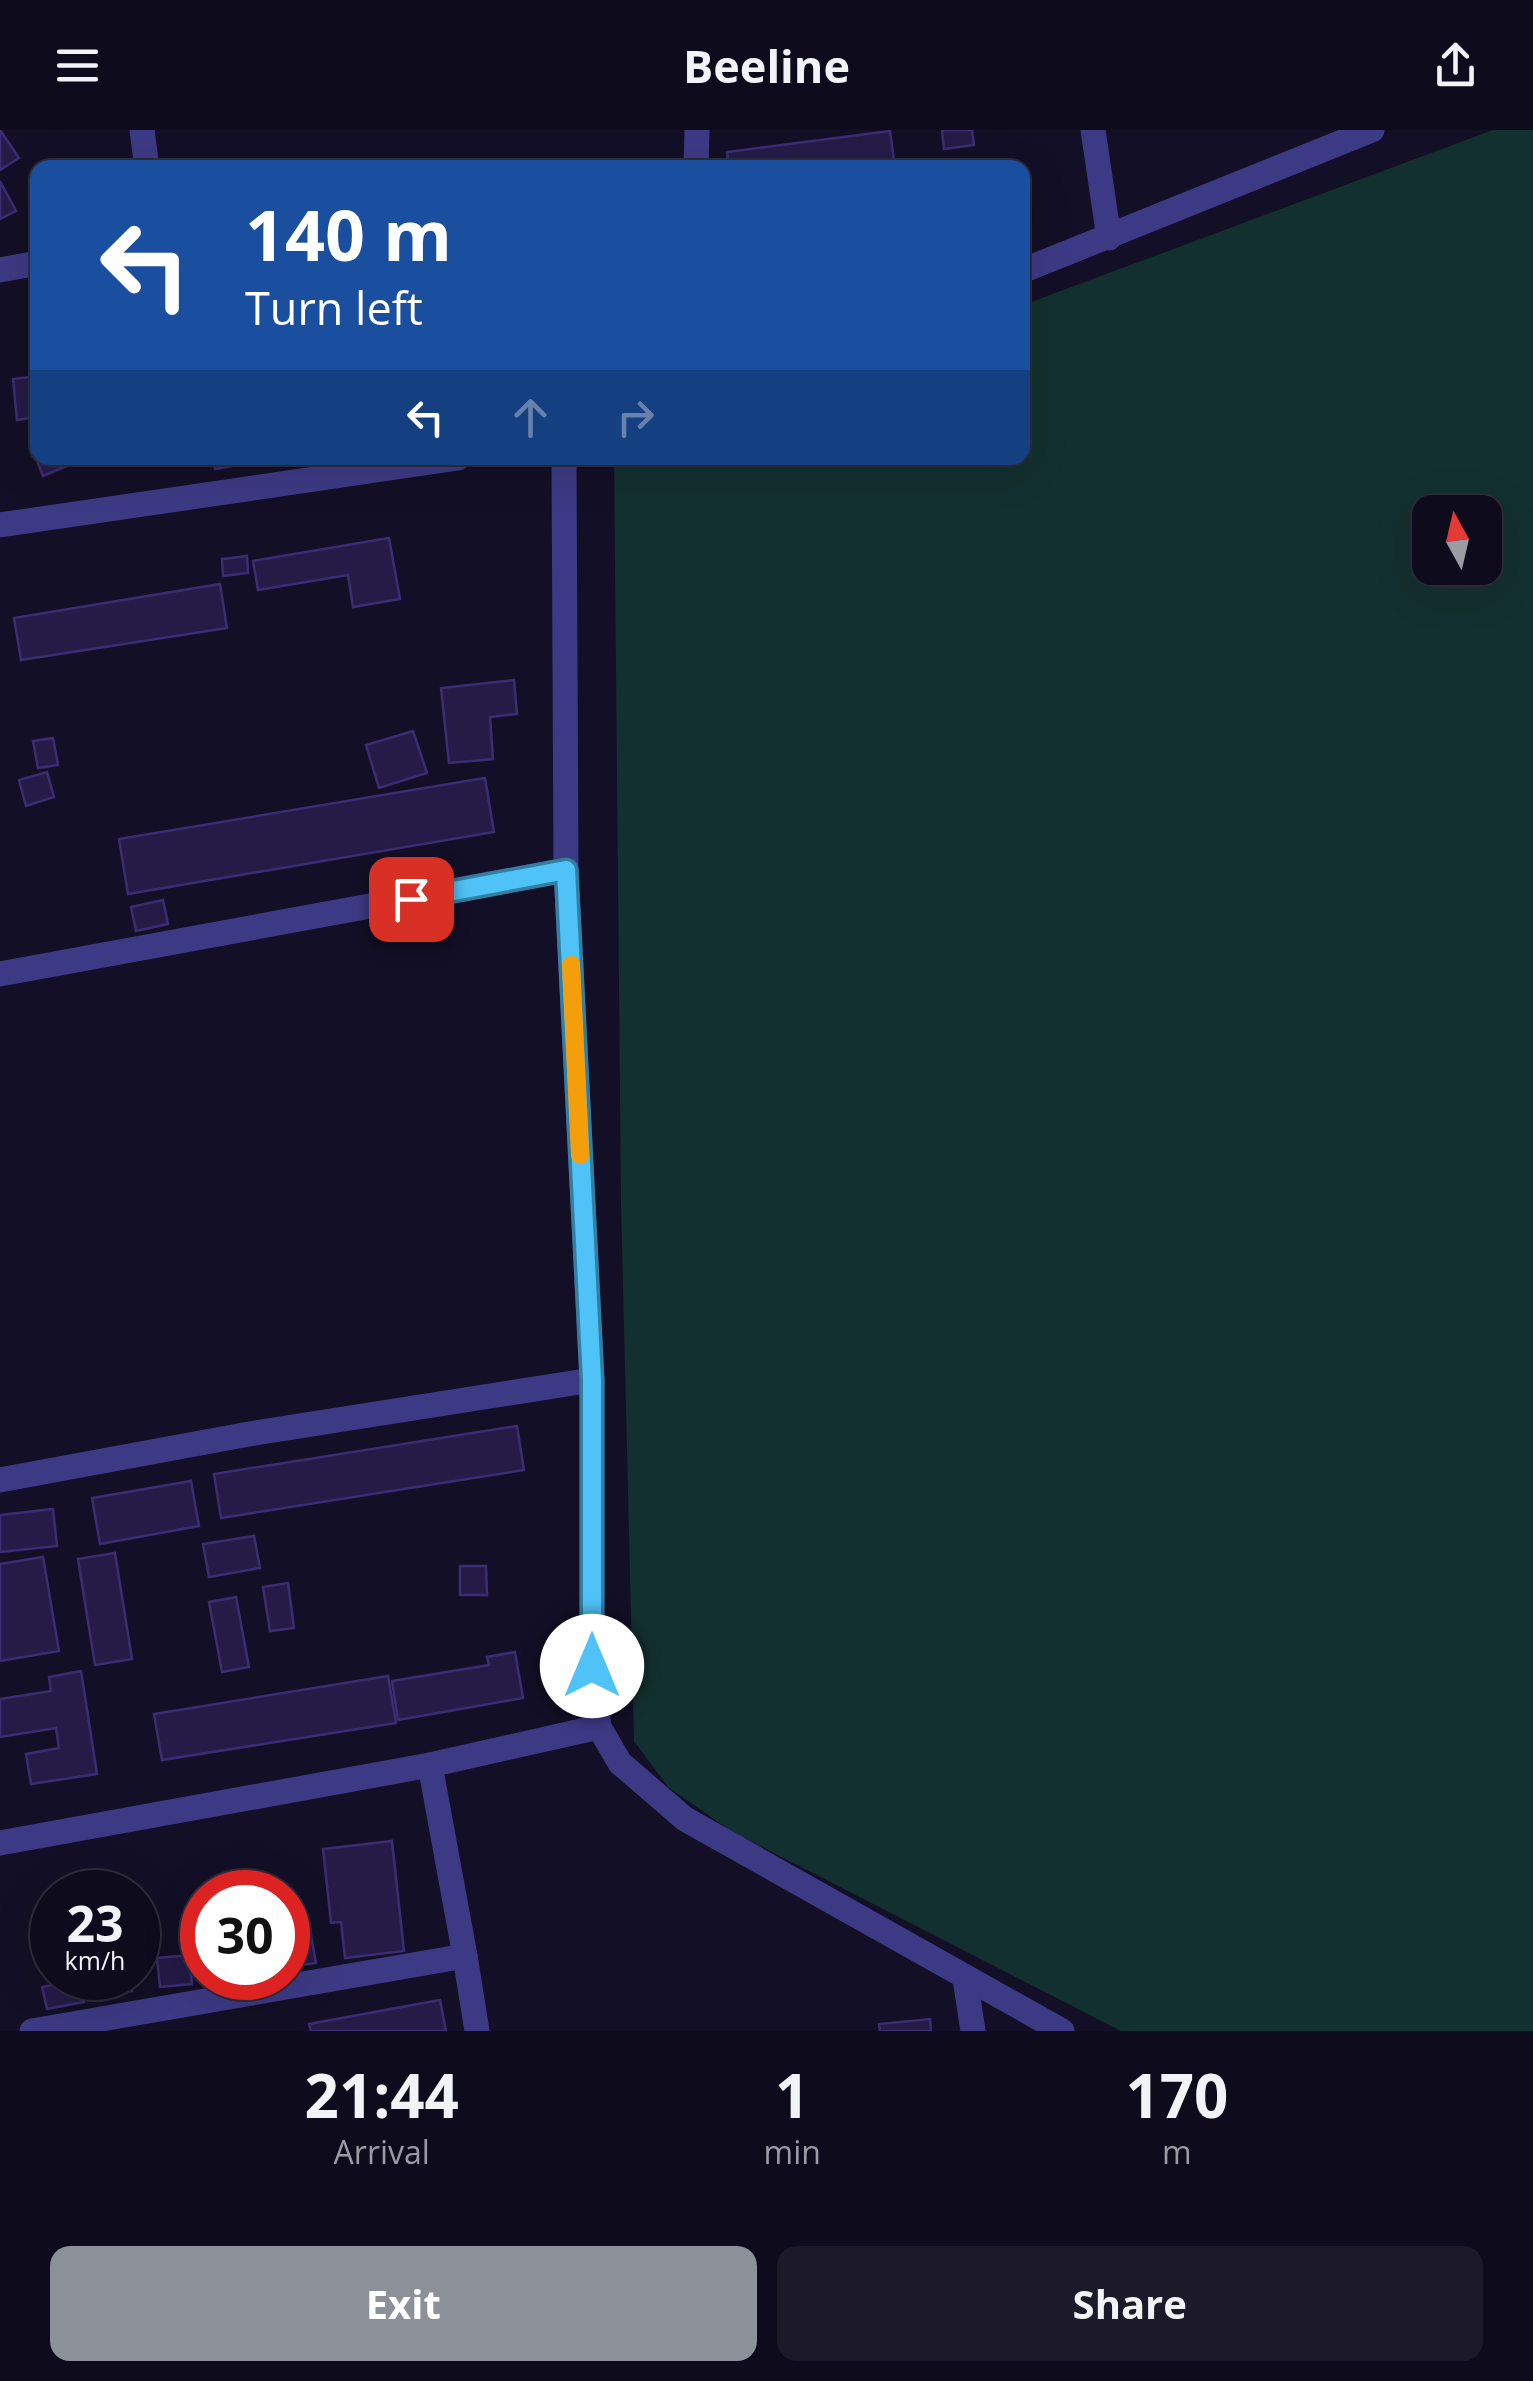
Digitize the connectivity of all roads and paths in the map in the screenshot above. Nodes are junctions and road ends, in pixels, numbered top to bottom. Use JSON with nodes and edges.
{"nodes":[{"id":1,"x":142,"y":130,"type":"edge"},
{"id":2,"x":696,"y":130,"type":"edge"},
{"id":3,"x":1093,"y":130,"type":"edge"},
{"id":4,"x":1372,"y":130,"type":"edge"},
{"id":5,"x":146,"y":160,"type":"edge"},
{"id":6,"x":696,"y":160,"type":"edge"},
{"id":7,"x":1110,"y":238,"type":"junction"},
{"id":8,"x":30,"y":264,"type":"edge"},
{"id":9,"x":1030,"y":268,"type":"edge"},
{"id":10,"x":0,"y":270,"type":"edge"},
{"id":11,"x":410,"y":465,"type":"edge"},
{"id":12,"x":564,"y":465,"type":"edge"},
{"id":13,"x":0,"y":525,"type":"edge"},
{"id":14,"x":566,"y":870,"type":"junction"},
{"id":15,"x":0,"y":974,"type":"edge"},
{"id":16,"x":592,"y":1380,"type":"junction"},
{"id":17,"x":0,"y":1480,"type":"edge"},
{"id":18,"x":599,"y":1727,"type":"junction"},
{"id":19,"x":430,"y":1765,"type":"junction"},
{"id":20,"x":0,"y":1842,"type":"edge"},
{"id":21,"x":464,"y":1956,"type":"junction"},
{"id":22,"x":965,"y":1980,"type":"junction"},
{"id":23,"x":32,"y":2031,"type":"edge"},
{"id":24,"x":477,"y":2031,"type":"edge"},
{"id":25,"x":973,"y":2031,"type":"edge"},
{"id":26,"x":1062,"y":2031,"type":"edge"}],
"edges":[{"from":1,"to":5,"type":"street"},
{"from":2,"to":6,"type":"street"},
{"from":3,"to":7,"type":"street"},
{"from":4,"to":7,"type":"street"},
{"from":7,"to":9,"type":"street"},
{"from":8,"to":10,"type":"street"},
{"from":11,"to":13,"type":"street"},
{"from":12,"to":14,"type":"street"},
{"from":14,"to":15,"type":"street"},
{"from":14,"to":16,"type":"street"},
{"from":16,"to":17,"type":"street"},
{"from":16,"to":18,"type":"street"},
{"from":18,"to":19,"type":"street"},
{"from":18,"to":22,"type":"street"},
{"from":19,"to":20,"type":"street"},
{"from":19,"to":21,"type":"street"},
{"from":21,"to":23,"type":"street"},
{"from":21,"to":24,"type":"street"},
{"from":22,"to":25,"type":"street"},
{"from":22,"to":26,"type":"street"}]}
